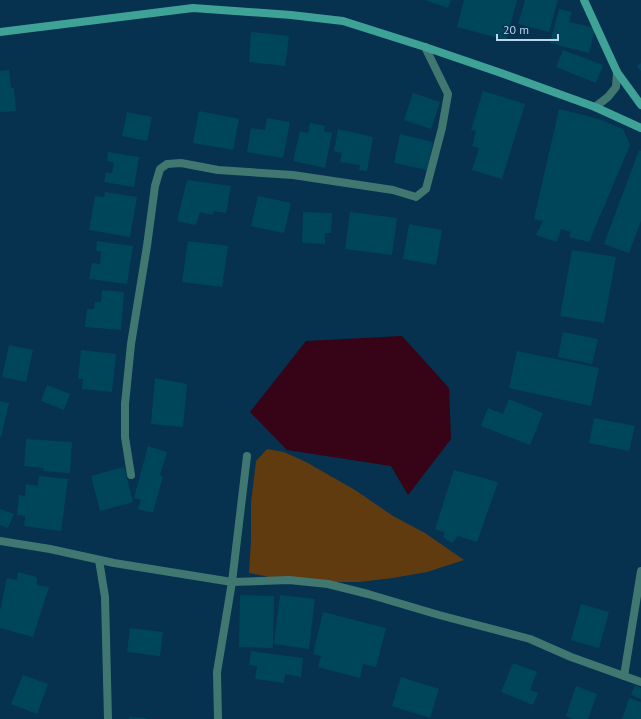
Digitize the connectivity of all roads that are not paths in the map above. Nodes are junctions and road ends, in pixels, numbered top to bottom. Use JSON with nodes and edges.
{"nodes":[{"id":1,"x":584,"y":0,"type":"edge"},
{"id":2,"x":0,"y":32,"type":"edge"},
{"id":3,"x":425,"y":47,"type":"junction"},
{"id":4,"x":617,"y":72,"type":"junction"},
{"id":5,"x":641,"y":104,"type":"edge"},
{"id":6,"x":595,"y":107,"type":"junction"},
{"id":7,"x":641,"y":128,"type":"edge"},
{"id":8,"x":247,"y":456,"type":"dead end"},
{"id":9,"x":131,"y":475,"type":"dead end"},
{"id":10,"x":0,"y":541,"type":"edge"},
{"id":11,"x":99,"y":560,"type":"junction"},
{"id":12,"x":641,"y":571,"type":"edge"},
{"id":13,"x":232,"y":582,"type":"junction"},
{"id":14,"x":624,"y":676,"type":"junction"},
{"id":15,"x":641,"y":682,"type":"edge"},
{"id":16,"x":108,"y":719,"type":"edge"},
{"id":17,"x":218,"y":719,"type":"edge"}],
"edges":[{"from":1,"to":4,"type":"main road"},
{"from":2,"to":3,"type":"main road"},
{"from":3,"to":6,"type":"main road"},
{"from":3,"to":9,"type":"street"},
{"from":4,"to":5,"type":"main road"},
{"from":4,"to":6,"type":"street"},
{"from":6,"to":7,"type":"main road"},
{"from":8,"to":13,"type":"street"},
{"from":10,"to":11,"type":"street"},
{"from":11,"to":13,"type":"street"},
{"from":11,"to":16,"type":"street"},
{"from":12,"to":14,"type":"street"},
{"from":13,"to":14,"type":"street"},
{"from":13,"to":17,"type":"street"},
{"from":14,"to":15,"type":"street"}]}
